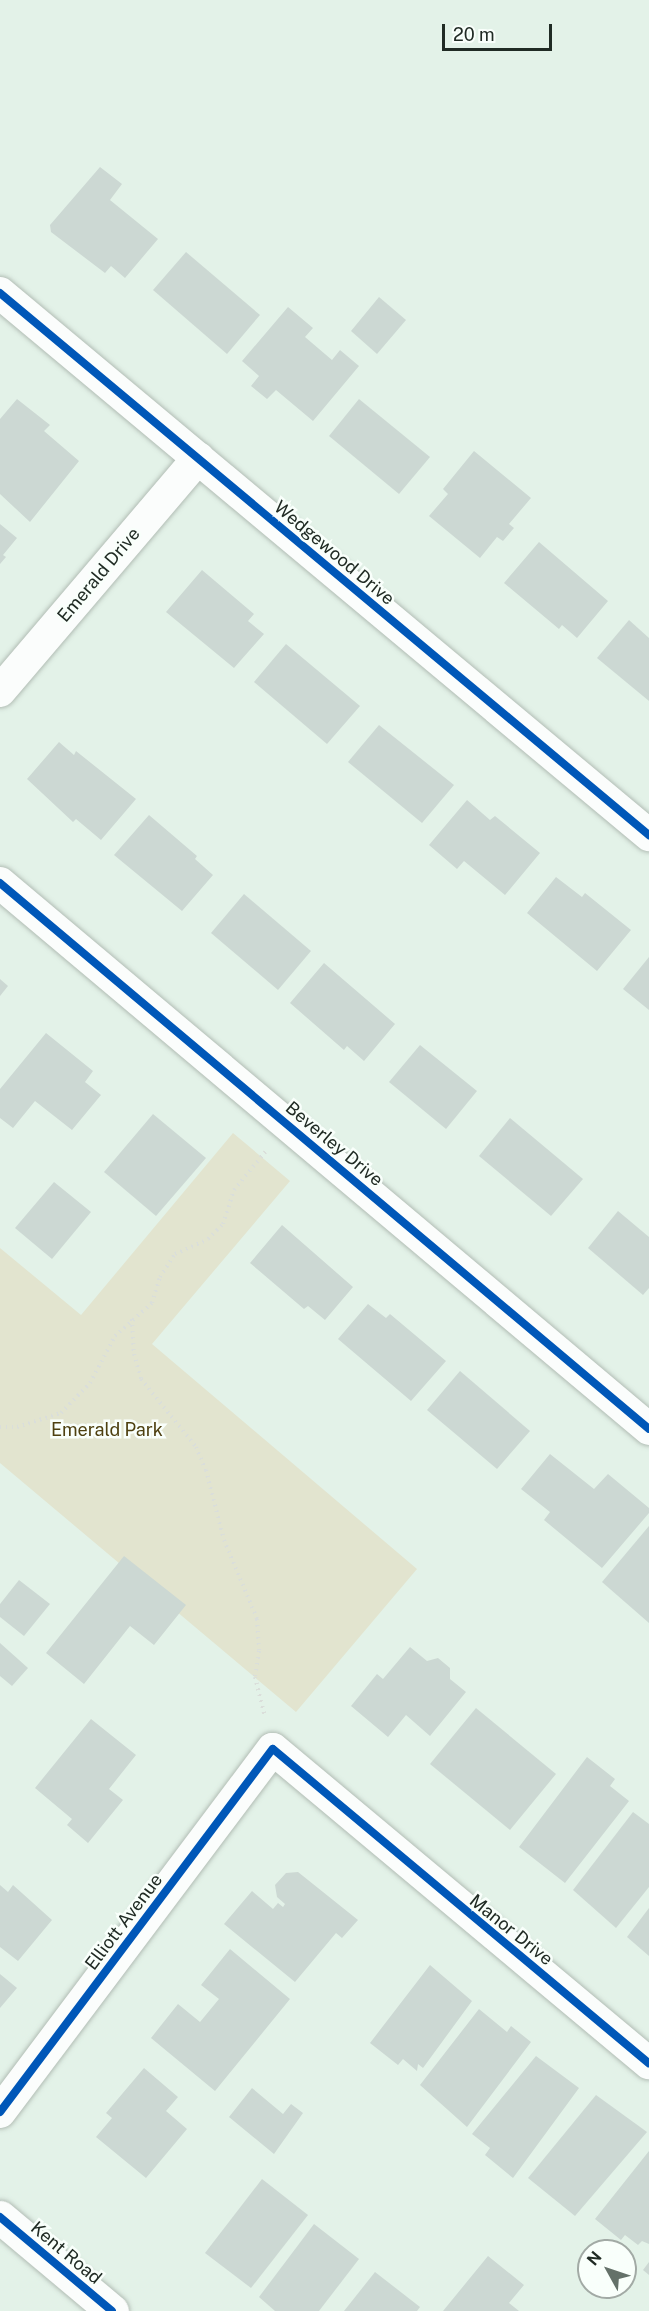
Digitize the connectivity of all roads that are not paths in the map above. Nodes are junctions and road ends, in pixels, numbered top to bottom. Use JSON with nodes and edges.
{"nodes":[{"id":1,"x":0,"y":293,"type":"edge"},
{"id":2,"x":198,"y":458,"type":"junction"},
{"id":3,"x":0,"y":691,"type":"edge"},
{"id":4,"x":649,"y":835,"type":"edge"},
{"id":5,"x":0,"y":883,"type":"edge"},
{"id":6,"x":649,"y":1429,"type":"edge"},
{"id":7,"x":273,"y":1749,"type":"joint"},
{"id":8,"x":649,"y":2063,"type":"edge"},
{"id":9,"x":0,"y":2112,"type":"edge"},
{"id":10,"x":0,"y":2217,"type":"edge"},
{"id":11,"x":112,"y":2311,"type":"edge"}],
"edges":[{"from":1,"to":2,"type":"street","name":"Wedgewood Drive"},
{"from":2,"to":3,"type":"street","name":"Emerald Drive"},
{"from":2,"to":4,"type":"street","name":"Wedgewood Drive"},
{"from":5,"to":6,"type":"street","name":"Beverley Drive"},
{"from":7,"to":8,"type":"street","name":"Manor Drive"},
{"from":7,"to":9,"type":"street","name":"Elliott Avenue"},
{"from":10,"to":11,"type":"street","name":"Kent Road"}]}
